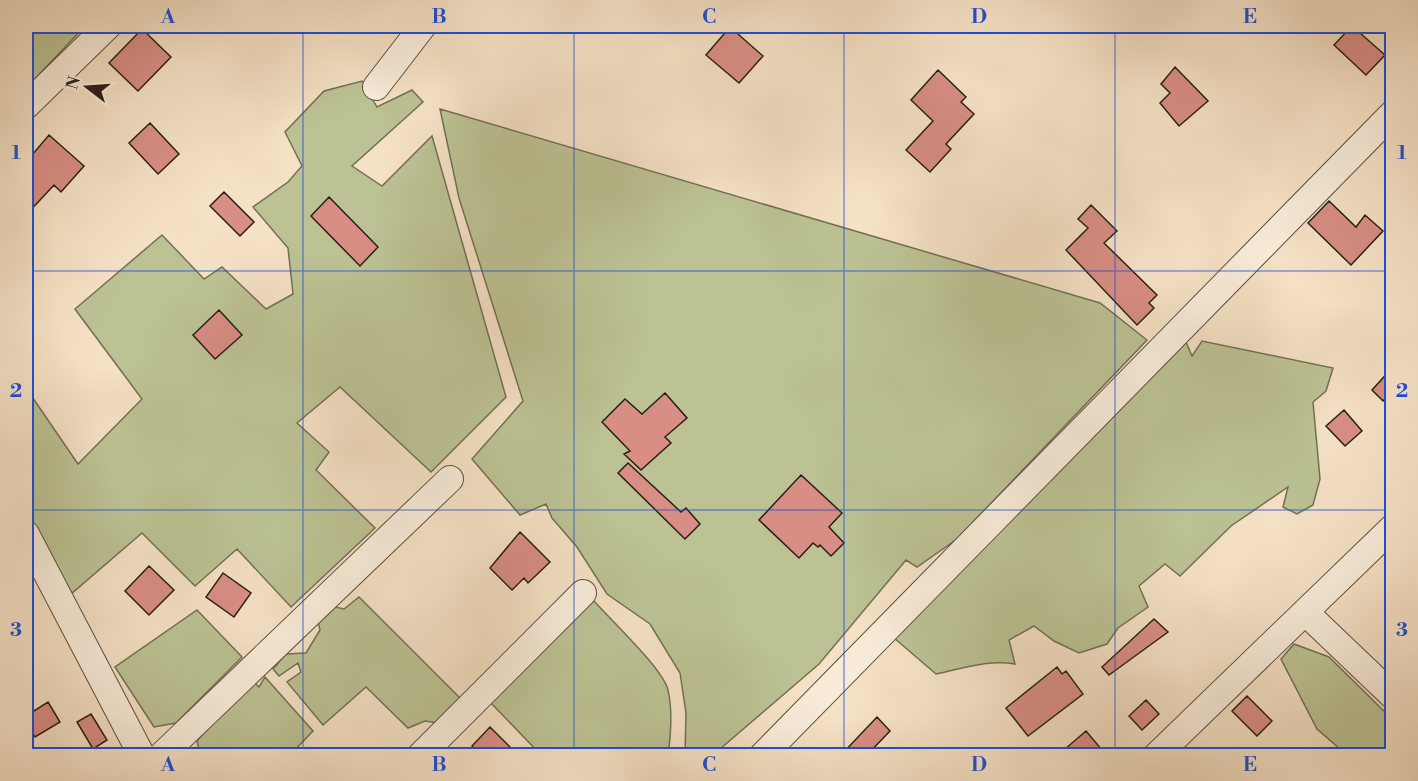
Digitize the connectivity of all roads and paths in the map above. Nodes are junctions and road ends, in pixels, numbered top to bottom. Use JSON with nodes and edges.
{"nodes":[{"id":1,"x":108,"y":26,"type":"edge"},
{"id":2,"x":423,"y":26,"type":"edge"},
{"id":3,"x":376,"y":87,"type":"dead end"},
{"id":4,"x":26,"y":106,"type":"edge"},
{"id":5,"x":1392,"y":114,"type":"edge"},
{"id":6,"x":450,"y":479,"type":"dead end"},
{"id":7,"x":1392,"y":528,"type":"edge"},
{"id":8,"x":26,"y":534,"type":"edge"},
{"id":9,"x":584,"y":593,"type":"dead end"},
{"id":10,"x":1305,"y":612,"type":"junction"},
{"id":11,"x":1392,"y":695,"type":"edge"},
{"id":12,"x":142,"y":756,"type":"edge"},
{"id":13,"x":161,"y":756,"type":"edge"},
{"id":14,"x":420,"y":756,"type":"edge"},
{"id":15,"x":762,"y":756,"type":"edge"},
{"id":16,"x":1155,"y":756,"type":"edge"}],
"edges":[{"from":1,"to":4,"type":"street"},
{"from":2,"to":3,"type":"street"},
{"from":5,"to":15,"type":"street"},
{"from":6,"to":13,"type":"street"},
{"from":7,"to":10,"type":"street"},
{"from":8,"to":12,"type":"street"},
{"from":9,"to":14,"type":"street"},
{"from":10,"to":11,"type":"street"},
{"from":10,"to":16,"type":"street"}]}
